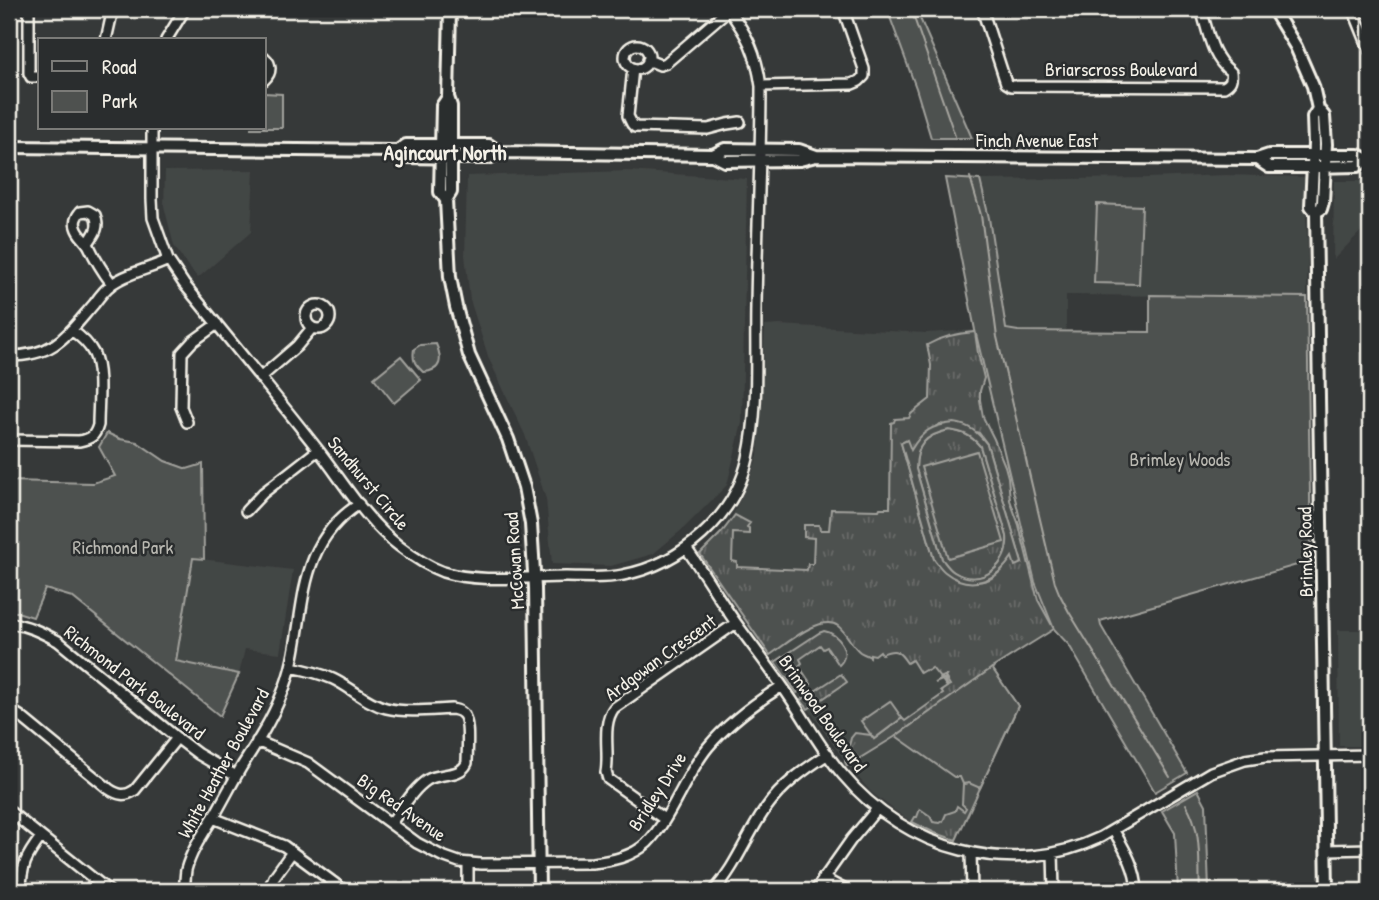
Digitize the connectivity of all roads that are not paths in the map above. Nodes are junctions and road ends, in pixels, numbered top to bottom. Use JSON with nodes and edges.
{"nodes":[{"id":1,"x":29,"y":9,"type":"edge"},
{"id":2,"x":113,"y":9,"type":"edge"},
{"id":3,"x":186,"y":9,"type":"edge"},
{"id":4,"x":450,"y":9,"type":"edge"},
{"id":5,"x":728,"y":9,"type":"edge"},
{"id":6,"x":843,"y":9,"type":"edge"},
{"id":7,"x":982,"y":9,"type":"edge"},
{"id":8,"x":1201,"y":9,"type":"edge"},
{"id":9,"x":1273,"y":9,"type":"edge"},
{"id":10,"x":1353,"y":9,"type":"edge"},
{"id":11,"x":106,"y":38,"type":"edge"},
{"id":12,"x":167,"y":38,"type":"edge"},
{"id":13,"x":1370,"y":51,"type":"edge"},
{"id":14,"x":266,"y":59,"type":"edge"},
{"id":15,"x":648,"y":60,"type":"junction"},
{"id":16,"x":633,"y":68,"type":"junction"},
{"id":17,"x":38,"y":77,"type":"edge"},
{"id":18,"x":266,"y":78,"type":"edge"},
{"id":19,"x":761,"y":86,"type":"junction"},
{"id":20,"x":740,"y":122,"type":"dead end"},
{"id":21,"x":152,"y":130,"type":"edge"},
{"id":22,"x":9,"y":147,"type":"edge"},
{"id":23,"x":152,"y":149,"type":"junction"},
{"id":24,"x":446,"y":152,"type":"junction"},
{"id":25,"x":760,"y":155,"type":"junction"},
{"id":26,"x":1319,"y":155,"type":"junction"},
{"id":27,"x":1257,"y":159,"type":"junction"},
{"id":28,"x":1368,"y":160,"type":"edge"},
{"id":29,"x":1312,"y":167,"type":"junction"},
{"id":30,"x":1325,"y":167,"type":"junction"},
{"id":31,"x":1316,"y":212,"type":"junction"},
{"id":32,"x":88,"y":243,"type":"dead end"},
{"id":33,"x":168,"y":260,"type":"junction"},
{"id":34,"x":112,"y":284,"type":"junction"},
{"id":35,"x":217,"y":324,"type":"junction"},
{"id":36,"x":312,"y":328,"type":"dead end"},
{"id":37,"x":71,"y":330,"type":"junction"},
{"id":38,"x":9,"y":356,"type":"edge"},
{"id":39,"x":260,"y":379,"type":"junction"},
{"id":40,"x":187,"y":422,"type":"dead end"},
{"id":41,"x":9,"y":440,"type":"edge"},
{"id":42,"x":318,"y":450,"type":"junction"},
{"id":43,"x":359,"y":504,"type":"junction"},
{"id":44,"x":246,"y":511,"type":"dead end"},
{"id":45,"x":686,"y":548,"type":"junction"},
{"id":46,"x":535,"y":578,"type":"junction"},
{"id":47,"x":9,"y":623,"type":"edge"},
{"id":48,"x":736,"y":623,"type":"junction"},
{"id":49,"x":291,"y":667,"type":"junction"},
{"id":50,"x":782,"y":686,"type":"junction"},
{"id":51,"x":9,"y":709,"type":"edge"},
{"id":52,"x":177,"y":738,"type":"junction"},
{"id":53,"x":257,"y":741,"type":"junction"},
{"id":54,"x":828,"y":754,"type":"junction"},
{"id":55,"x":1370,"y":755,"type":"edge"},
{"id":56,"x":1325,"y":756,"type":"junction"},
{"id":57,"x":236,"y":776,"type":"junction"},
{"id":58,"x":877,"y":809,"type":"junction"},
{"id":59,"x":9,"y":811,"type":"edge"},
{"id":60,"x":213,"y":818,"type":"junction"},
{"id":61,"x":664,"y":819,"type":"junction"},
{"id":62,"x":391,"y":823,"type":"junction"},
{"id":63,"x":1114,"y":831,"type":"junction"},
{"id":64,"x":41,"y":837,"type":"junction"},
{"id":65,"x":1370,"y":849,"type":"edge"},
{"id":66,"x":1327,"y":850,"type":"junction"},
{"id":67,"x":292,"y":852,"type":"junction"},
{"id":68,"x":971,"y":853,"type":"junction"},
{"id":69,"x":1053,"y":853,"type":"junction"},
{"id":70,"x":468,"y":864,"type":"junction"},
{"id":71,"x":538,"y":864,"type":"junction"},
{"id":72,"x":823,"y":878,"type":"junction"},
{"id":73,"x":21,"y":891,"type":"edge"},
{"id":74,"x":109,"y":891,"type":"edge"},
{"id":75,"x":184,"y":891,"type":"edge"},
{"id":76,"x":268,"y":891,"type":"edge"},
{"id":77,"x":345,"y":891,"type":"edge"},
{"id":78,"x":468,"y":891,"type":"edge"},
{"id":79,"x":539,"y":891,"type":"edge"},
{"id":80,"x":714,"y":891,"type":"edge"},
{"id":81,"x":815,"y":891,"type":"edge"},
{"id":82,"x":847,"y":891,"type":"edge"},
{"id":83,"x":972,"y":891,"type":"edge"},
{"id":84,"x":1054,"y":891,"type":"edge"},
{"id":85,"x":1137,"y":891,"type":"edge"},
{"id":86,"x":1327,"y":891,"type":"edge"}],
"edges":[{"from":1,"to":17,"type":"street"},
{"from":2,"to":11,"type":"street"},
{"from":3,"to":12,"type":"street"},
{"from":4,"to":24,"type":"main road","name":"McCowan Road"},
{"from":5,"to":15,"type":"street"},
{"from":5,"to":19,"type":"street","name":"Sandhurst Circle"},
{"from":6,"to":19,"type":"street"},
{"from":7,"to":8,"type":"street","name":"Briarscross Boulevard"},
{"from":9,"to":26,"type":"main road","name":"Brimley Road"},
{"from":10,"to":13,"type":"street"},
{"from":14,"to":18,"type":"street"},
{"from":15,"to":16,"type":"street"},
{"from":15,"to":16,"type":"street"},
{"from":16,"to":20,"type":"street"},
{"from":19,"to":25,"type":"street","name":"Sandhurst Circle"},
{"from":21,"to":23,"type":"street","name":"Sandhurst Circle"},
{"from":22,"to":23,"type":"main road","name":"Finch Avenue East"},
{"from":23,"to":24,"type":"main road","name":"Finch Avenue East"},
{"from":23,"to":33,"type":"street","name":"Sandhurst Circle"},
{"from":24,"to":25,"type":"main road","name":"Finch Avenue East"},
{"from":24,"to":46,"type":"main road","name":"McCowan Road"},
{"from":25,"to":27,"type":"main road","name":"Finch Avenue East"},
{"from":25,"to":45,"type":"street","name":"Sandhurst Circle"},
{"from":26,"to":27,"type":"main road","name":"Finch Avenue East"},
{"from":26,"to":28,"type":"main road","name":"Finch Avenue East"},
{"from":26,"to":29,"type":"main road","name":"Brimley Road"},
{"from":26,"to":30,"type":"main road","name":"Brimley Road"},
{"from":27,"to":29,"type":"main road","name":"Finch Avenue East"},
{"from":28,"to":30,"type":"main road","name":"Finch Avenue East"},
{"from":29,"to":30,"type":"main road","name":"Finch Avenue East"},
{"from":29,"to":31,"type":"main road","name":"Brimley Road"},
{"from":30,"to":31,"type":"main road","name":"Brimley Road"},
{"from":31,"to":56,"type":"main road","name":"Brimley Road"},
{"from":32,"to":34,"type":"street"},
{"from":33,"to":34,"type":"street"},
{"from":33,"to":35,"type":"street","name":"Sandhurst Circle"},
{"from":34,"to":37,"type":"street"},
{"from":35,"to":39,"type":"street","name":"Sandhurst Circle"},
{"from":35,"to":40,"type":"street"},
{"from":36,"to":39,"type":"street"},
{"from":37,"to":38,"type":"street"},
{"from":37,"to":41,"type":"street"},
{"from":39,"to":42,"type":"street","name":"Sandhurst Circle"},
{"from":42,"to":43,"type":"street","name":"Sandhurst Circle"},
{"from":42,"to":44,"type":"street"},
{"from":43,"to":46,"type":"street","name":"Sandhurst Circle"},
{"from":43,"to":49,"type":"street","name":"White Heather Boulevard"},
{"from":45,"to":46,"type":"street","name":"Sandhurst Circle"},
{"from":45,"to":48,"type":"street","name":"Brimwood Boulevard"},
{"from":46,"to":71,"type":"main road","name":"McCowan Road"},
{"from":47,"to":52,"type":"street","name":"Richmond Park Boulevard"},
{"from":48,"to":50,"type":"street","name":"Brimwood Boulevard"},
{"from":48,"to":61,"type":"street","name":"Ardgowan Crescent"},
{"from":49,"to":53,"type":"street","name":"White Heather Boulevard"},
{"from":49,"to":62,"type":"street"},
{"from":50,"to":54,"type":"street","name":"Brimwood Boulevard"},
{"from":50,"to":61,"type":"street","name":"Bridley Drive"},
{"from":51,"to":52,"type":"street"},
{"from":52,"to":57,"type":"street","name":"Richmond Park Boulevard"},
{"from":53,"to":57,"type":"street","name":"White Heather Boulevard"},
{"from":53,"to":62,"type":"street","name":"Big Red Avenue"},
{"from":54,"to":58,"type":"street","name":"Brimwood Boulevard"},
{"from":54,"to":80,"type":"street"},
{"from":55,"to":56,"type":"street","name":"Brimwood Boulevard"},
{"from":56,"to":63,"type":"street","name":"Brimwood Boulevard"},
{"from":56,"to":66,"type":"main road","name":"Brimley Road"},
{"from":57,"to":60,"type":"street","name":"White Heather Boulevard"},
{"from":58,"to":68,"type":"street","name":"Brimwood Boulevard"},
{"from":58,"to":72,"type":"street"},
{"from":59,"to":64,"type":"street"},
{"from":60,"to":67,"type":"street"},
{"from":60,"to":75,"type":"street","name":"White Heather Boulevard"},
{"from":61,"to":71,"type":"street","name":"Bridley Drive"},
{"from":62,"to":70,"type":"street","name":"Big Red Avenue"},
{"from":63,"to":69,"type":"street","name":"Brimwood Boulevard"},
{"from":63,"to":85,"type":"street"},
{"from":64,"to":73,"type":"street"},
{"from":64,"to":74,"type":"street"},
{"from":65,"to":66,"type":"street"},
{"from":66,"to":86,"type":"main road","name":"Brimley Road"},
{"from":67,"to":76,"type":"street"},
{"from":67,"to":77,"type":"street"},
{"from":68,"to":69,"type":"street","name":"Brimwood Boulevard"},
{"from":68,"to":83,"type":"street"},
{"from":69,"to":84,"type":"street"},
{"from":70,"to":71,"type":"street","name":"Big Red Avenue"},
{"from":70,"to":78,"type":"street"},
{"from":71,"to":79,"type":"main road","name":"McCowan Road"},
{"from":72,"to":81,"type":"street"},
{"from":72,"to":82,"type":"street"}]}
